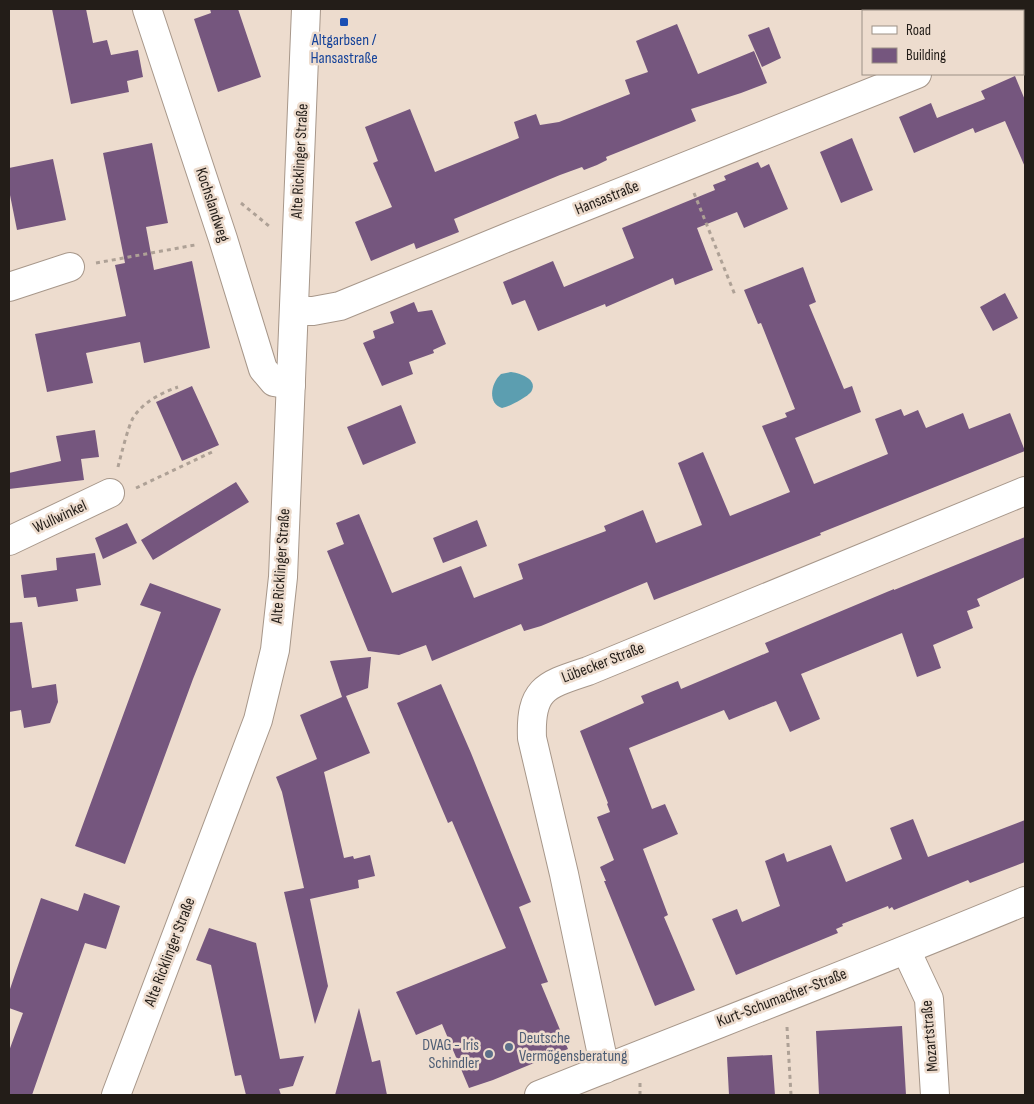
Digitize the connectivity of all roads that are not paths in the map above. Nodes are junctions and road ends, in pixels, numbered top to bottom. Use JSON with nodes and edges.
{"nodes":[{"id":1,"x":146,"y":9,"type":"edge"},
{"id":2,"x":306,"y":9,"type":"edge"},
{"id":3,"x":914,"y":75,"type":"edge"},
{"id":4,"x":70,"y":268,"type":"road end"},
{"id":5,"x":9,"y":287,"type":"edge"},
{"id":6,"x":294,"y":311,"type":"junction"},
{"id":7,"x":291,"y":385,"type":"junction"},
{"id":8,"x":1025,"y":491,"type":"edge"},
{"id":9,"x":110,"y":494,"type":"road end"},
{"id":10,"x":9,"y":542,"type":"edge"},
{"id":11,"x":1025,"y":901,"type":"edge"},
{"id":12,"x":906,"y":950,"type":"junction"},
{"id":13,"x":605,"y":1069,"type":"junction"},
{"id":14,"x":116,"y":1095,"type":"edge"},
{"id":15,"x":539,"y":1095,"type":"edge"},
{"id":16,"x":935,"y":1095,"type":"edge"}],
"edges":[{"from":1,"to":7,"type":"street","name":"Kochslandweg"},
{"from":2,"to":6,"type":"street","name":"Alte Ricklinger Straße"},
{"from":3,"to":6,"type":"street","name":"Hansastraße"},
{"from":4,"to":5,"type":"street"},
{"from":6,"to":7,"type":"street","name":"Alte Ricklinger Straße"},
{"from":7,"to":14,"type":"street","name":"Alte Ricklinger Straße"},
{"from":8,"to":13,"type":"street","name":"Lübecker Straße"},
{"from":9,"to":10,"type":"street","name":"Wullwinkel"},
{"from":11,"to":12,"type":"street","name":"Kurt-Schumacher-Straße"},
{"from":12,"to":13,"type":"street","name":"Kurt-Schumacher-Straße"},
{"from":12,"to":16,"type":"street","name":"Mozartstraße"},
{"from":13,"to":15,"type":"street","name":"Kurt-Schumacher-Straße"}]}
